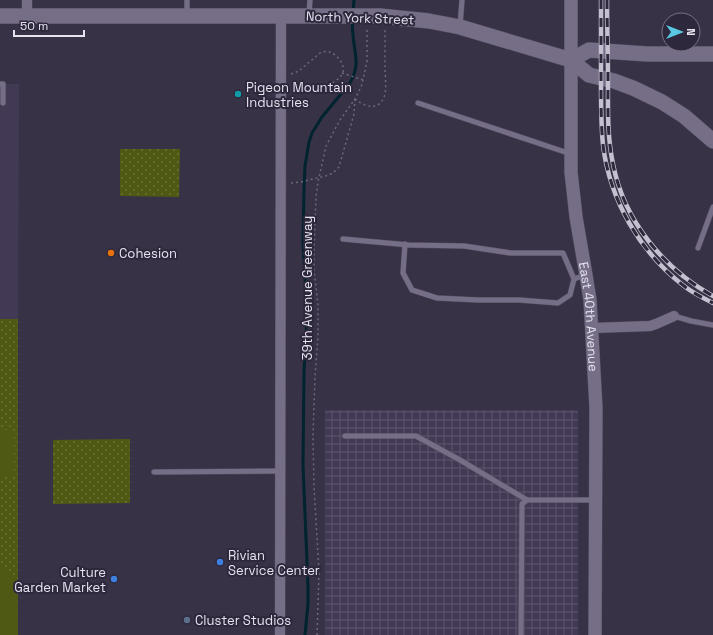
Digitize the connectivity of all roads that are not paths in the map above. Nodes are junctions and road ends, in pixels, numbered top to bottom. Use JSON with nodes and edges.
{"nodes":[{"id":1,"x":27,"y":0,"type":"edge"},
{"id":2,"x":187,"y":0,"type":"edge"},
{"id":3,"x":310,"y":0,"type":"edge"},
{"id":4,"x":462,"y":0,"type":"edge"},
{"id":5,"x":571,"y":0,"type":"edge"},
{"id":6,"x":0,"y":16,"type":"edge"},
{"id":7,"x":27,"y":16,"type":"junction"},
{"id":8,"x":187,"y":16,"type":"junction"},
{"id":9,"x":281,"y":16,"type":"junction"},
{"id":10,"x":310,"y":16,"type":"junction"},
{"id":11,"x":460,"y":27,"type":"junction"},
{"id":12,"x":713,"y":54,"type":"edge"},
{"id":13,"x":571,"y":60,"type":"junction"},
{"id":14,"x":0,"y":84,"type":"edge"},
{"id":15,"x":3,"y":103,"type":"dead end"},
{"id":16,"x":418,"y":103,"type":"dead end"},
{"id":17,"x":713,"y":141,"type":"edge"},
{"id":18,"x":571,"y":154,"type":"junction"},
{"id":19,"x":713,"y":207,"type":"edge"},
{"id":20,"x":343,"y":239,"type":"dead end"},
{"id":21,"x":405,"y":244,"type":"junction"},
{"id":22,"x":698,"y":248,"type":"dead end"},
{"id":23,"x":586,"y":275,"type":"junction"},
{"id":24,"x":574,"y":279,"type":"junction"},
{"id":25,"x":674,"y":316,"type":"joint"},
{"id":26,"x":713,"y":325,"type":"edge"},
{"id":27,"x":592,"y":328,"type":"junction"},
{"id":28,"x":345,"y":436,"type":"dead end"},
{"id":29,"x":280,"y":471,"type":"junction"},
{"id":30,"x":154,"y":472,"type":"dead end"},
{"id":31,"x":527,"y":500,"type":"junction"},
{"id":32,"x":596,"y":500,"type":"junction"},
{"id":33,"x":280,"y":635,"type":"edge"},
{"id":34,"x":521,"y":635,"type":"edge"},
{"id":35,"x":595,"y":635,"type":"edge"}],
"edges":[{"from":1,"to":7,"type":"street"},
{"from":2,"to":8,"type":"lane"},
{"from":3,"to":10,"type":"lane"},
{"from":4,"to":11,"type":"lane"},
{"from":5,"to":13,"type":"street","name":"East 40th Avenue"},
{"from":6,"to":7,"type":"main road","name":"North York Street"},
{"from":7,"to":8,"type":"main road","name":"North York Street"},
{"from":8,"to":9,"type":"main road","name":"North York Street"},
{"from":9,"to":10,"type":"main road","name":"North York Street"},
{"from":9,"to":29,"type":"street"},
{"from":10,"to":11,"type":"main road","name":"North York Street","bridge":true},
{"from":11,"to":13,"type":"main road","name":"North York Street"},
{"from":12,"to":13,"type":"main road"},
{"from":13,"to":17,"type":"main road"},
{"from":13,"to":18,"type":"street","name":"East 40th Avenue"},
{"from":14,"to":15,"type":"lane"},
{"from":16,"to":18,"type":"lane"},
{"from":18,"to":23,"type":"street","name":"East 40th Avenue"},
{"from":19,"to":22,"type":"lane"},
{"from":20,"to":21,"type":"lane"},
{"from":21,"to":24,"type":"lane"},
{"from":21,"to":24,"type":"lane"},
{"from":23,"to":24,"type":"lane"},
{"from":23,"to":27,"type":"street","name":"East 40th Avenue"},
{"from":25,"to":26,"type":"lane"},
{"from":25,"to":27,"type":"street"},
{"from":27,"to":32,"type":"street","name":"East 40th Avenue"},
{"from":28,"to":31,"type":"lane"},
{"from":29,"to":30,"type":"lane"},
{"from":29,"to":33,"type":"street"},
{"from":31,"to":32,"type":"lane"},
{"from":31,"to":34,"type":"lane"},
{"from":32,"to":35,"type":"street","name":"East 40th Avenue"}]}
